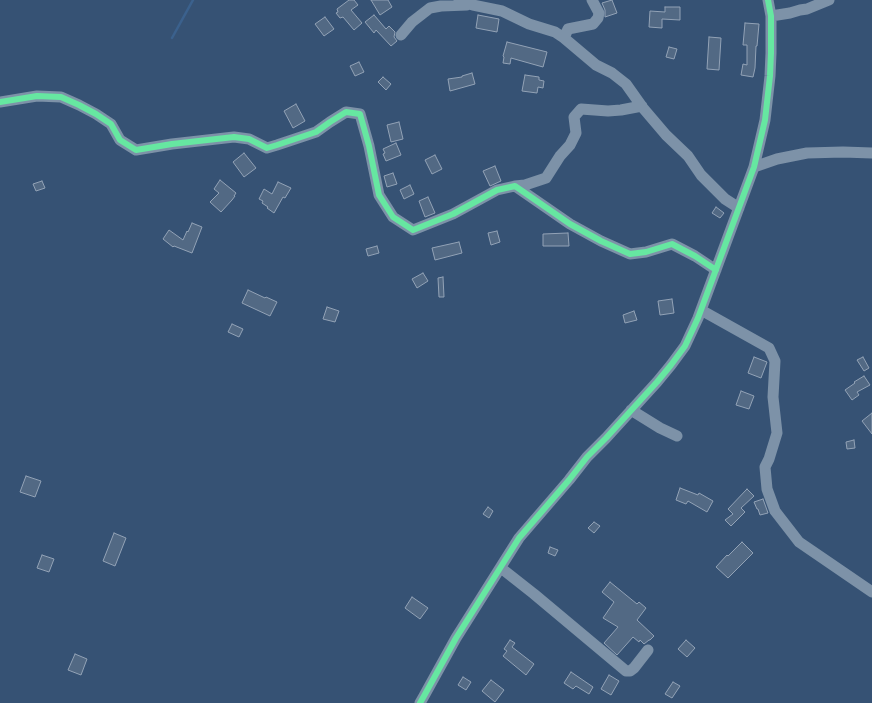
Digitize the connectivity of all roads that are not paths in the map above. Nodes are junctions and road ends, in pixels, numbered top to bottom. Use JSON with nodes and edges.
{"nodes":[{"id":1,"x":459,"y":0,"type":"edge"},
{"id":2,"x":592,"y":0,"type":"edge"},
{"id":3,"x":768,"y":0,"type":"edge"},
{"id":4,"x":829,"y":0,"type":"edge"},
{"id":5,"x":473,"y":5,"type":"junction"},
{"id":6,"x":771,"y":16,"type":"junction"},
{"id":7,"x":401,"y":34,"type":"dead end"},
{"id":8,"x":564,"y":38,"type":"junction"},
{"id":9,"x":0,"y":102,"type":"edge"},
{"id":10,"x":642,"y":106,"type":"junction"},
{"id":11,"x":872,"y":153,"type":"edge"},
{"id":12,"x":754,"y":167,"type":"junction"},
{"id":13,"x":515,"y":186,"type":"junction"},
{"id":14,"x":739,"y":208,"type":"junction"},
{"id":15,"x":716,"y":270,"type":"junction"},
{"id":16,"x":701,"y":310,"type":"junction"},
{"id":17,"x":631,"y":410,"type":"junction"},
{"id":18,"x":677,"y":436,"type":"dead end"},
{"id":19,"x":501,"y":568,"type":"junction"},
{"id":20,"x":872,"y":592,"type":"edge"},
{"id":21,"x":648,"y":650,"type":"dead end"},
{"id":22,"x":420,"y":703,"type":"edge"}],
"edges":[{"from":1,"to":5,"type":"street"},
{"from":2,"to":8,"type":"street"},
{"from":3,"to":6,"type":"street"},
{"from":4,"to":6,"type":"street"},
{"from":5,"to":7,"type":"street"},
{"from":5,"to":8,"type":"street"},
{"from":6,"to":12,"type":"street"},
{"from":8,"to":10,"type":"street"},
{"from":9,"to":13,"type":"street"},
{"from":10,"to":13,"type":"street"},
{"from":10,"to":14,"type":"street"},
{"from":11,"to":12,"type":"street"},
{"from":12,"to":14,"type":"street"},
{"from":13,"to":15,"type":"street"},
{"from":14,"to":15,"type":"street"},
{"from":15,"to":16,"type":"street"},
{"from":16,"to":17,"type":"street"},
{"from":16,"to":20,"type":"street"},
{"from":17,"to":18,"type":"street"},
{"from":17,"to":19,"type":"street"},
{"from":19,"to":21,"type":"street"},
{"from":19,"to":22,"type":"street"}]}
